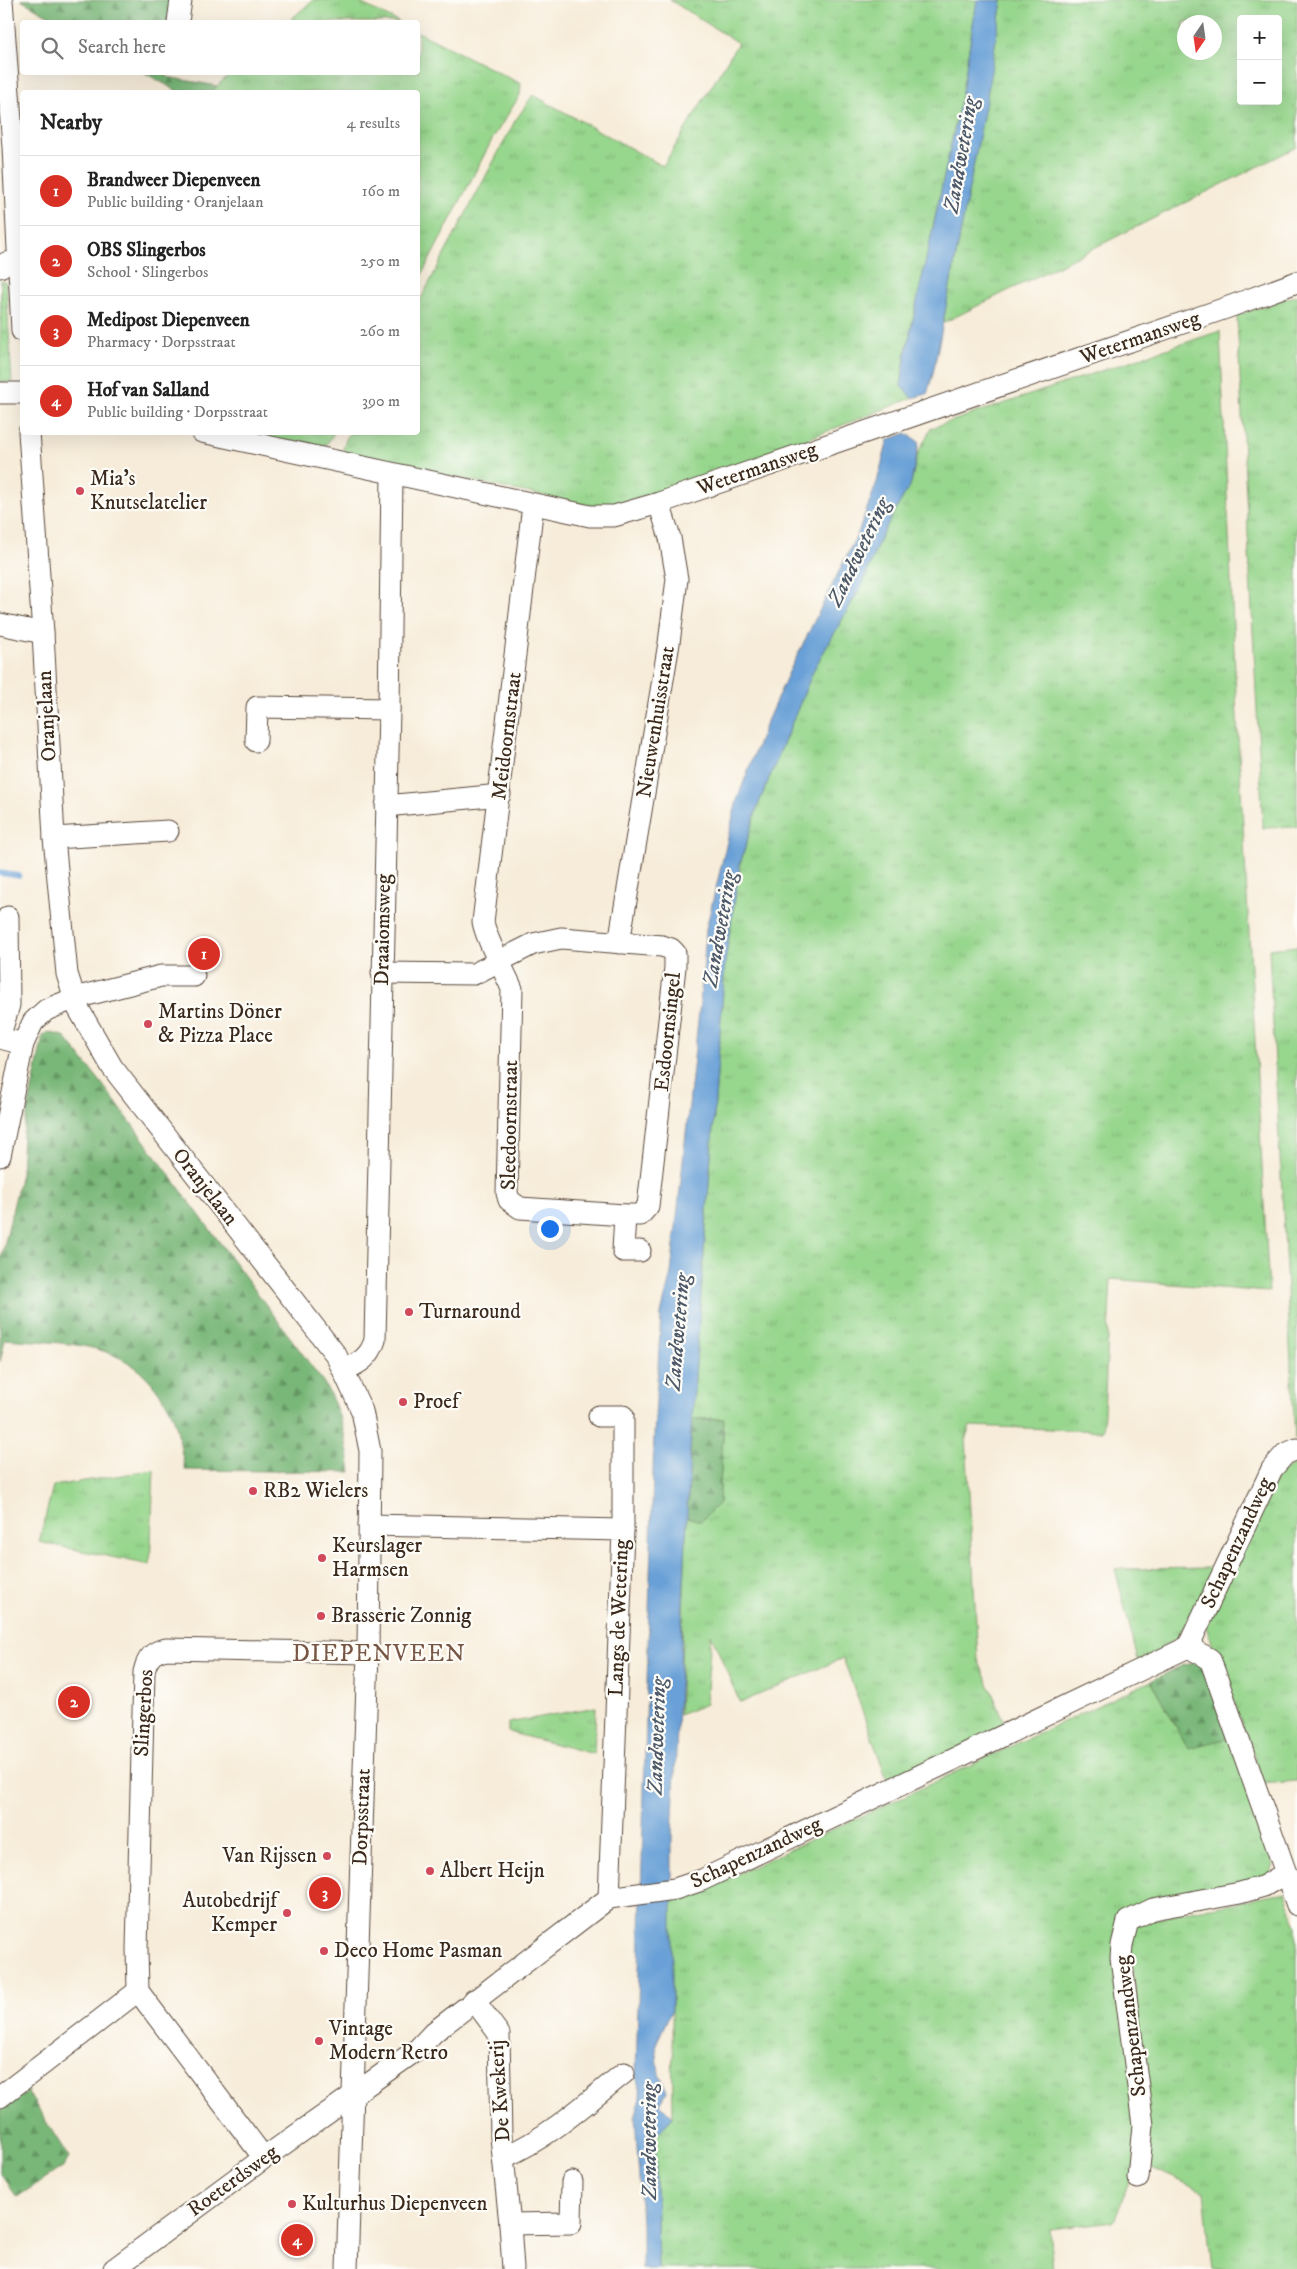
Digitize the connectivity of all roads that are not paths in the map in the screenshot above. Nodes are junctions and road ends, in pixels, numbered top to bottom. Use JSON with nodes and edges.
{"nodes":[{"id":1,"x":2,"y":0,"type":"edge"},
{"id":2,"x":181,"y":0,"type":"edge"},
{"id":3,"x":178,"y":20,"type":"edge"},
{"id":4,"x":6,"y":148,"type":"edge"},
{"id":5,"x":14,"y":263,"type":"edge"},
{"id":6,"x":1297,"y":282,"type":"edge"},
{"id":7,"x":20,"y":314,"type":"edge"},
{"id":8,"x":0,"y":393,"type":"edge"},
{"id":9,"x":20,"y":393,"type":"edge"},
{"id":10,"x":29,"y":435,"type":"edge"},
{"id":11,"x":215,"y":435,"type":"edge"},
{"id":12,"x":392,"y":475,"type":"junction"},
{"id":13,"x":660,"y":503,"type":"junction"},
{"id":14,"x":534,"y":506,"type":"junction"},
{"id":15,"x":0,"y":624,"type":"edge"},
{"id":16,"x":43,"y":633,"type":"junction"},
{"id":17,"x":389,"y":709,"type":"junction"},
{"id":18,"x":256,"y":741,"type":"dead end"},
{"id":19,"x":500,"y":795,"type":"junction"},
{"id":20,"x":386,"y":806,"type":"junction"},
{"id":21,"x":168,"y":832,"type":"dead end"},
{"id":22,"x":54,"y":838,"type":"junction"},
{"id":23,"x":8,"y":916,"type":"dead end"},
{"id":24,"x":618,"y":943,"type":"junction"},
{"id":25,"x":501,"y":962,"type":"junction"},
{"id":26,"x":382,"y":973,"type":"junction"},
{"id":27,"x":194,"y":976,"type":"dead end"},
{"id":28,"x":75,"y":998,"type":"junction"},
{"id":29,"x":23,"y":1044,"type":"junction"},
{"id":30,"x":1,"y":1148,"type":"edge"},
{"id":31,"x":625,"y":1215,"type":"junction"},
{"id":32,"x":640,"y":1251,"type":"dead end"},
{"id":33,"x":344,"y":1370,"type":"junction"},
{"id":34,"x":599,"y":1416,"type":"dead end"},
{"id":35,"x":1297,"y":1449,"type":"edge"},
{"id":36,"x":369,"y":1525,"type":"junction"},
{"id":37,"x":623,"y":1530,"type":"junction"},
{"id":38,"x":1188,"y":1647,"type":"junction"},
{"id":39,"x":368,"y":1653,"type":"junction"},
{"id":40,"x":1289,"y":1865,"type":"edge"},
{"id":41,"x":609,"y":1898,"type":"junction"},
{"id":42,"x":1297,"y":1905,"type":"edge"},
{"id":43,"x":138,"y":1992,"type":"junction"},
{"id":44,"x":474,"y":2000,"type":"junction"},
{"id":45,"x":624,"y":2073,"type":"dead end"},
{"id":46,"x":353,"y":2095,"type":"junction"},
{"id":47,"x":0,"y":2097,"type":"edge"},
{"id":48,"x":264,"y":2158,"type":"junction"},
{"id":49,"x":504,"y":2158,"type":"junction"},
{"id":50,"x":1138,"y":2178,"type":"dead end"},
{"id":51,"x":572,"y":2182,"type":"dead end"},
{"id":52,"x":510,"y":2224,"type":"junction"},
{"id":53,"x":114,"y":2269,"type":"edge"},
{"id":54,"x":347,"y":2269,"type":"edge"},
{"id":55,"x":513,"y":2269,"type":"edge"}],
"edges":[{"from":1,"to":4,"type":"street"},
{"from":2,"to":3,"type":"street"},
{"from":4,"to":5,"type":"street"},
{"from":5,"to":7,"type":"street"},
{"from":6,"to":13,"type":"street","name":"Wetermansweg"},
{"from":8,"to":9,"type":"street"},
{"from":10,"to":16,"type":"street","name":"Oranjelaan"},
{"from":11,"to":12,"type":"street","name":"Wetermansweg"},
{"from":12,"to":14,"type":"street","name":"Wetermansweg"},
{"from":12,"to":17,"type":"street","name":"Draaiomsweg"},
{"from":13,"to":14,"type":"street","name":"Wetermansweg"},
{"from":13,"to":24,"type":"street","name":"Nieuwenhuisstraat"},
{"from":14,"to":19,"type":"street","name":"Meidoornstraat"},
{"from":15,"to":16,"type":"street"},
{"from":16,"to":22,"type":"street","name":"Oranjelaan"},
{"from":17,"to":18,"type":"street"},
{"from":17,"to":20,"type":"street","name":"Draaiomsweg"},
{"from":19,"to":20,"type":"street"},
{"from":19,"to":25,"type":"street","name":"Meidoornstraat"},
{"from":20,"to":26,"type":"street","name":"Draaiomsweg"},
{"from":21,"to":22,"type":"street"},
{"from":22,"to":28,"type":"street","name":"Oranjelaan"},
{"from":23,"to":29,"type":"street"},
{"from":24,"to":25,"type":"street","name":"Esdoornsingel"},
{"from":24,"to":31,"type":"street","name":"Esdoornsingel"},
{"from":25,"to":26,"type":"street","name":"Esdoornsingel"},
{"from":25,"to":31,"type":"street","name":"Sleedoornstraat"},
{"from":26,"to":33,"type":"street","name":"Draaiomsweg"},
{"from":27,"to":28,"type":"street"},
{"from":28,"to":29,"type":"street"},
{"from":28,"to":33,"type":"street","name":"Oranjelaan"},
{"from":29,"to":30,"type":"street"},
{"from":31,"to":32,"type":"street"},
{"from":33,"to":36,"type":"street","name":"Dorpsstraat"},
{"from":34,"to":37,"type":"street"},
{"from":35,"to":38,"type":"street","name":"Schapenzandweg"},
{"from":36,"to":37,"type":"street","name":"Langs de Wetering"},
{"from":36,"to":39,"type":"street","name":"Dorpsstraat"},
{"from":37,"to":41,"type":"street","name":"Langs de Wetering"},
{"from":38,"to":40,"type":"street"},
{"from":38,"to":41,"type":"street","name":"Schapenzandweg"},
{"from":39,"to":43,"type":"street","name":"Slingerbos"},
{"from":39,"to":46,"type":"street","name":"Dorpsstraat"},
{"from":40,"to":42,"type":"street"},
{"from":40,"to":50,"type":"street","name":"Schapenzandweg"},
{"from":41,"to":44,"type":"street","name":"Schapenzandweg"},
{"from":43,"to":47,"type":"street"},
{"from":43,"to":48,"type":"street"},
{"from":44,"to":46,"type":"street","name":"Schapenzandweg"},
{"from":44,"to":49,"type":"street","name":"De Kwekerij"},
{"from":45,"to":49,"type":"street","name":"De Kwekerij"},
{"from":46,"to":48,"type":"street","name":"Roeterdsweg"},
{"from":46,"to":54,"type":"street","name":"Dorpsstraat"},
{"from":48,"to":53,"type":"street","name":"Roeterdsweg"},
{"from":49,"to":52,"type":"street","name":"De Kwekerij"},
{"from":51,"to":52,"type":"street"},
{"from":52,"to":55,"type":"street","name":"De Kwekerij"}]}
